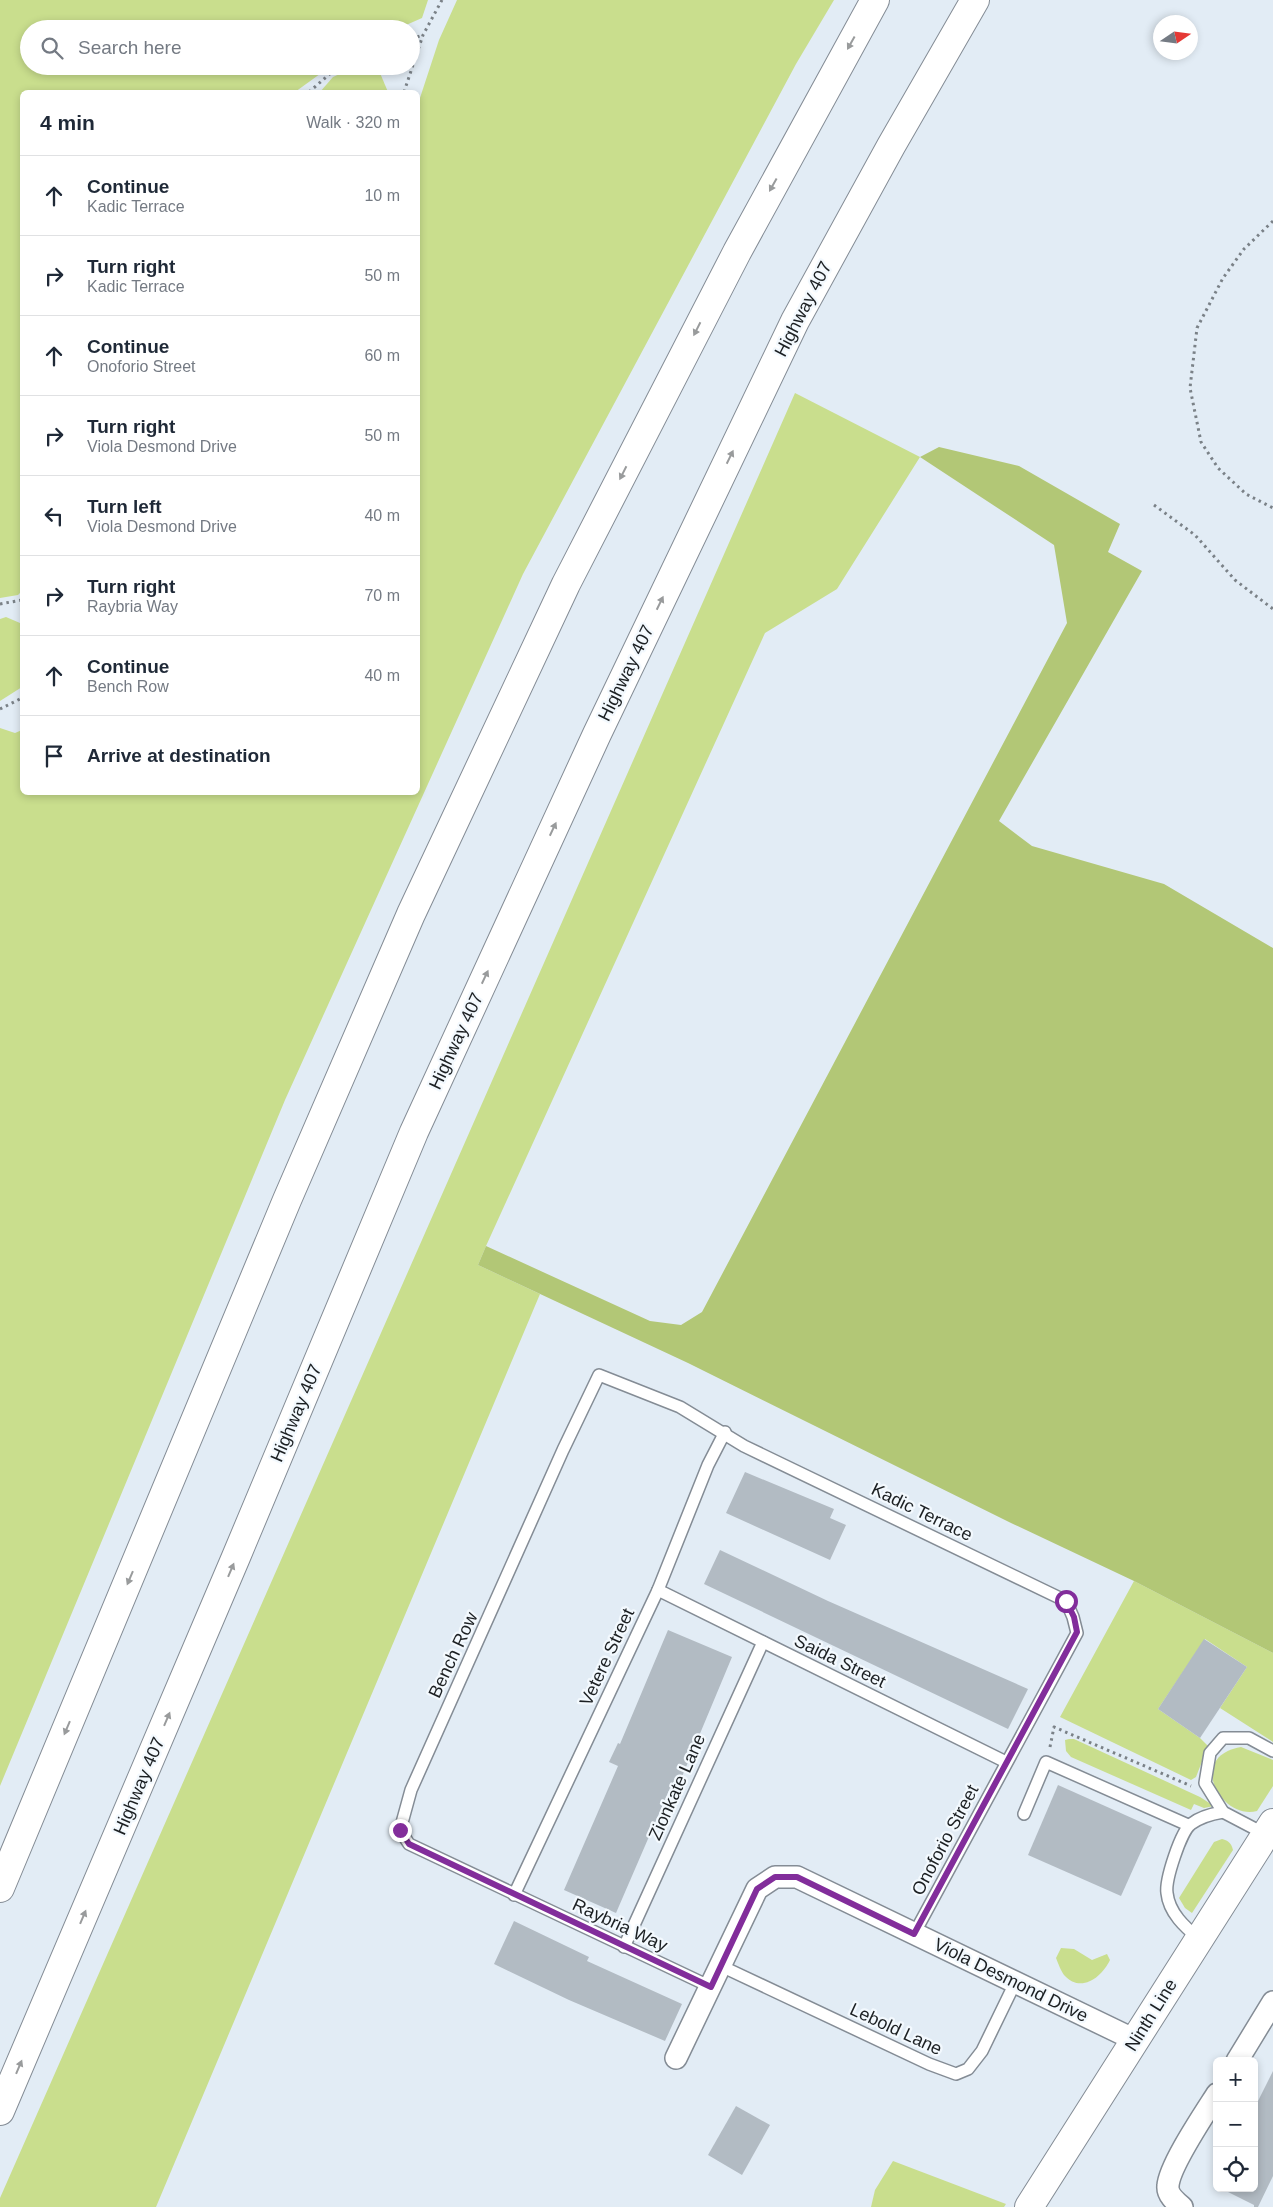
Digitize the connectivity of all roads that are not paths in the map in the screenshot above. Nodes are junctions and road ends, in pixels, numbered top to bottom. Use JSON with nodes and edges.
{"nodes":[{"id":1,"x":875,"y":0,"type":"edge"},
{"id":2,"x":975,"y":0,"type":"edge"},
{"id":3,"x":599,"y":1375,"type":"joint"},
{"id":4,"x":725,"y":1432,"type":"junction"},
{"id":5,"x":658,"y":1590,"type":"junction"},
{"id":6,"x":762,"y":1642,"type":"junction"},
{"id":7,"x":1273,"y":1751,"type":"edge"},
{"id":8,"x":1006,"y":1762,"type":"junction"},
{"id":9,"x":1223,"y":1812,"type":"junction"},
{"id":10,"x":1024,"y":1814,"type":"dead end"},
{"id":11,"x":1188,"y":1825,"type":"junction"},
{"id":12,"x":1269,"y":1828,"type":"edge"},
{"id":13,"x":0,"y":1888,"type":"edge"},
{"id":14,"x":514,"y":1894,"type":"junction"},
{"id":15,"x":914,"y":1934,"type":"junction"},
{"id":16,"x":1199,"y":1939,"type":"junction"},
{"id":17,"x":624,"y":1947,"type":"junction"},
{"id":18,"x":721,"y":1966,"type":"junction"},
{"id":19,"x":1015,"y":1983,"type":"junction"},
{"id":20,"x":711,"y":1987,"type":"junction"},
{"id":21,"x":1273,"y":2002,"type":"edge"},
{"id":22,"x":1135,"y":2040,"type":"junction"},
{"id":23,"x":1239,"y":2057,"type":"edge"},
{"id":24,"x":676,"y":2058,"type":"dead end"},
{"id":25,"x":1213,"y":2101,"type":"edge"},
{"id":26,"x":0,"y":2111,"type":"edge"},
{"id":27,"x":1029,"y":2207,"type":"edge"},
{"id":28,"x":1182,"y":2207,"type":"edge"}],
"edges":[{"from":1,"to":13,"type":"main road","one_way":true},
{"from":26,"to":2,"type":"main road","name":"Highway 407","one_way":true},
{"from":3,"to":4,"type":"lane","name":"Kadic Terrace"},
{"from":3,"to":14,"type":"lane","name":"Bench Row"},
{"from":4,"to":5,"type":"lane","name":"Vetere Street"},
{"from":4,"to":8,"type":"lane","name":"Kadic Terrace"},
{"from":5,"to":6,"type":"lane","name":"Saida Street"},
{"from":5,"to":14,"type":"lane","name":"Vetere Street"},
{"from":6,"to":8,"type":"lane","name":"Saida Street"},
{"from":6,"to":17,"type":"lane","name":"Zionkate Lane"},
{"from":7,"to":9,"type":"lane"},
{"from":8,"to":15,"type":"lane","name":"Onoforio Street"},
{"from":9,"to":11,"type":"lane"},
{"from":9,"to":12,"type":"lane"},
{"from":10,"to":11,"type":"lane"},
{"from":11,"to":16,"type":"lane"},
{"from":12,"to":16,"type":"main road","name":"Ninth Line"},
{"from":14,"to":17,"type":"lane","name":"Raybria Way"},
{"from":15,"to":18,"type":"street","name":"Viola Desmond Drive"},
{"from":15,"to":19,"type":"street","name":"Viola Desmond Drive"},
{"from":16,"to":22,"type":"main road","name":"Ninth Line"},
{"from":17,"to":20,"type":"lane","name":"Raybria Way"},
{"from":18,"to":19,"type":"lane","name":"Lebold Lane"},
{"from":18,"to":20,"type":"street","name":"Viola Desmond Drive"},
{"from":19,"to":22,"type":"street","name":"Viola Desmond Drive"},
{"from":20,"to":24,"type":"street","name":"Viola Desmond Drive"},
{"from":21,"to":23,"type":"street"},
{"from":22,"to":27,"type":"main road","name":"Ninth Line"},
{"from":25,"to":28,"type":"street"}]}
